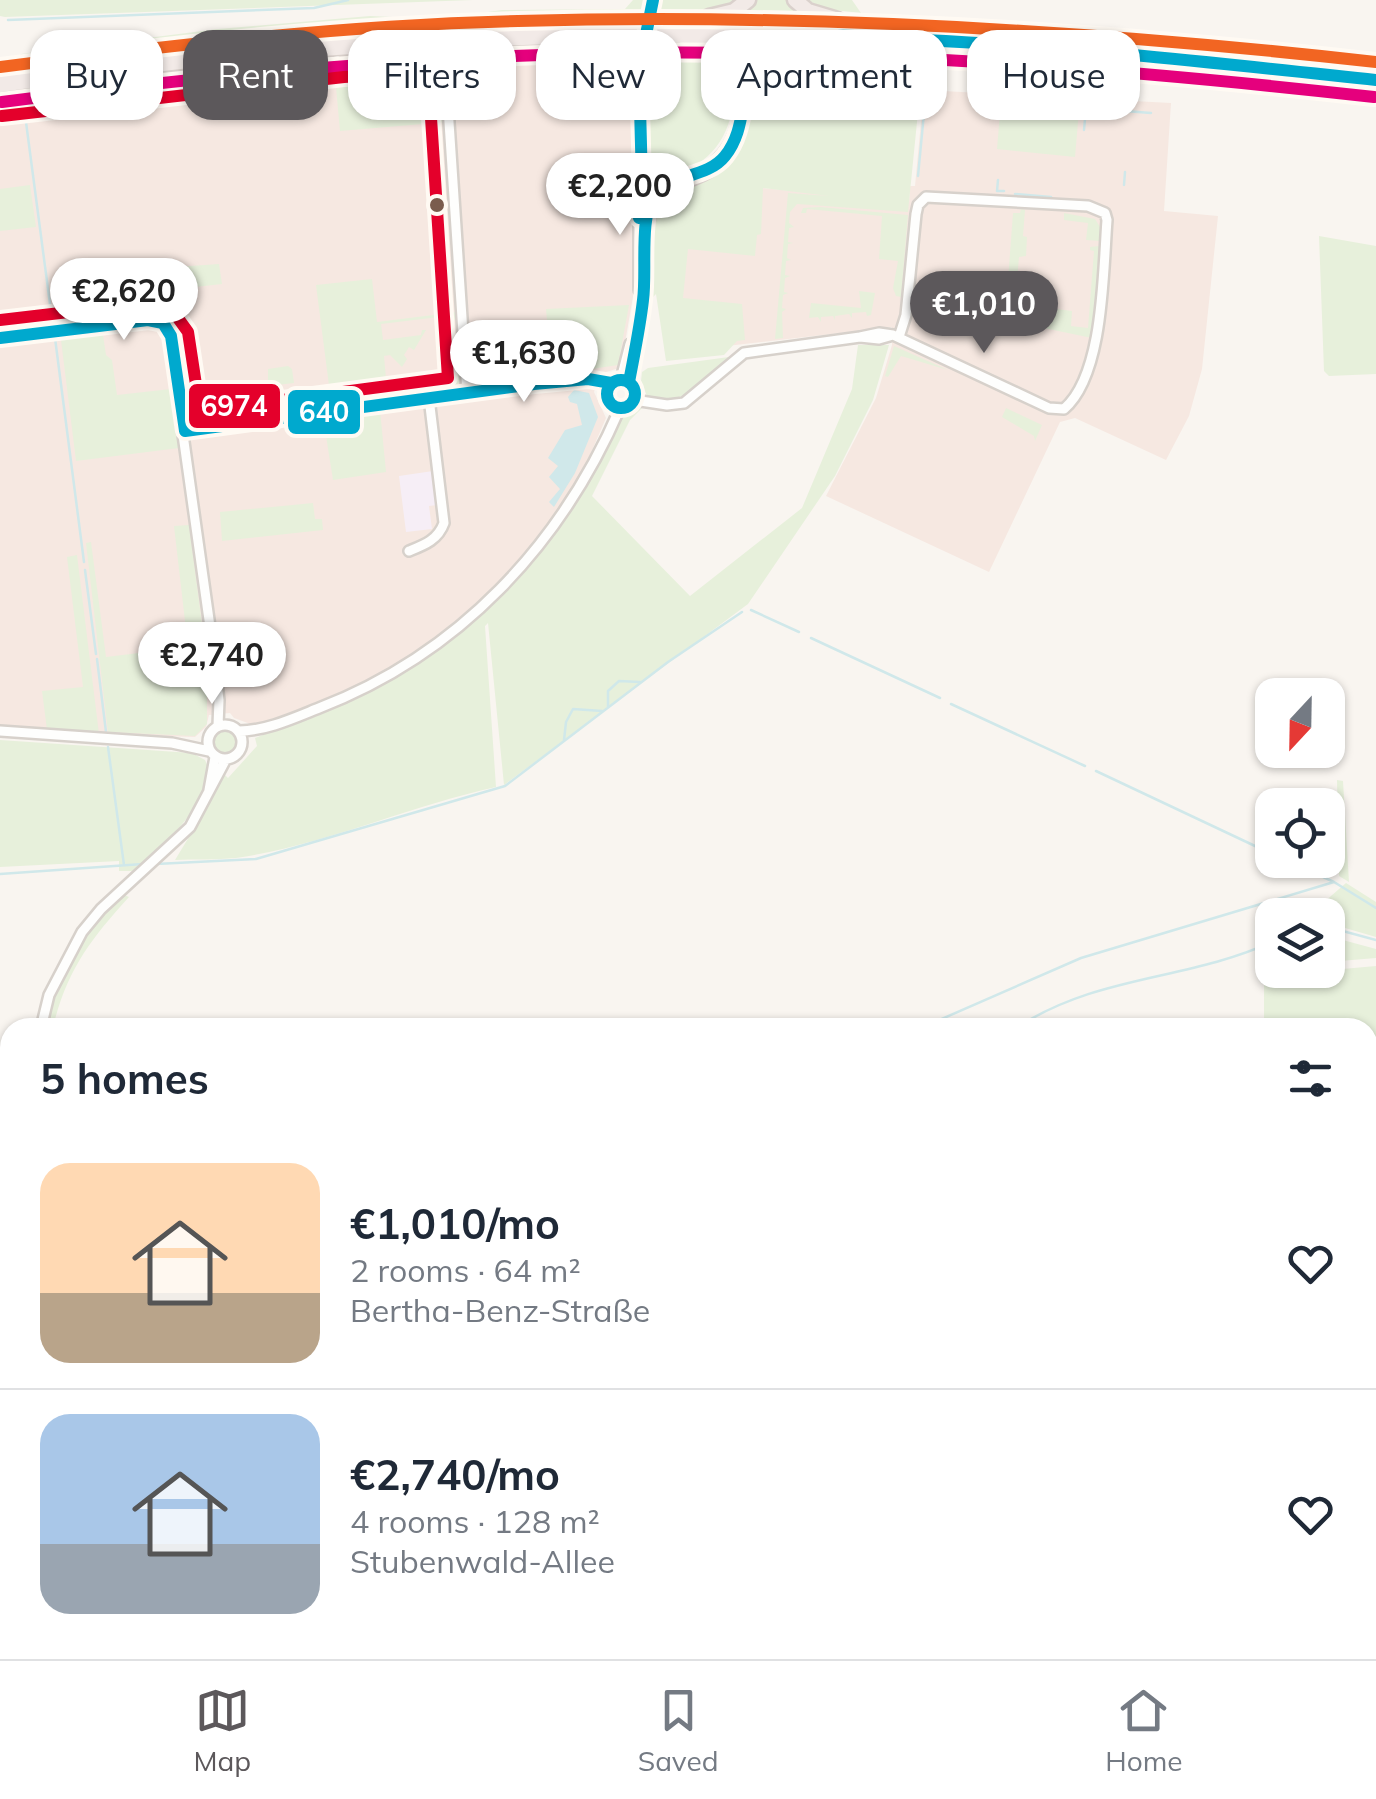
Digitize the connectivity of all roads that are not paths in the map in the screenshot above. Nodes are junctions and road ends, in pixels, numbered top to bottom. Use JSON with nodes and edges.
{"nodes":[{"id":1,"x":748,"y":0,"type":"edge"},
{"id":2,"x":795,"y":0,"type":"edge"},
{"id":3,"x":652,"y":5,"type":"edge"},
{"id":4,"x":847,"y":25,"type":"junction"},
{"id":5,"x":674,"y":29,"type":"junction"},
{"id":6,"x":701,"y":30,"type":"edge"},
{"id":7,"x":947,"y":41,"type":"edge"},
{"id":8,"x":338,"y":62,"type":"dead end"},
{"id":9,"x":1376,"y":69,"type":"edge"},
{"id":10,"x":0,"y":74,"type":"edge"},
{"id":11,"x":1376,"y":80,"type":"edge"},
{"id":12,"x":0,"y":86,"type":"edge"},
{"id":13,"x":0,"y":99,"type":"edge"},
{"id":14,"x":449,"y":120,"type":"edge"},
{"id":15,"x":740,"y":120,"type":"edge"},
{"id":16,"x":642,"y":178,"type":"junction"},
{"id":17,"x":666,"y":184,"type":"junction"},
{"id":18,"x":647,"y":219,"type":"junction"},
{"id":19,"x":896,"y":336,"type":"junction"},
{"id":20,"x":0,"y":338,"type":"edge"},
{"id":21,"x":617,"y":385,"type":"junction"},
{"id":22,"x":467,"y":393,"type":"junction"},
{"id":23,"x":634,"y":397,"type":"junction"},
{"id":24,"x":429,"y":398,"type":"junction"},
{"id":25,"x":616,"y":406,"type":"junction"},
{"id":26,"x":184,"y":431,"type":"junction"},
{"id":27,"x":409,"y":551,"type":"dead end"},
{"id":28,"x":272,"y":725,"type":"junction"},
{"id":29,"x":228,"y":727,"type":"junction"},
{"id":30,"x":0,"y":731,"type":"edge"},
{"id":31,"x":208,"y":737,"type":"junction"},
{"id":32,"x":172,"y":742,"type":"junction"},
{"id":33,"x":242,"y":744,"type":"junction"},
{"id":34,"x":217,"y":756,"type":"junction"},
{"id":35,"x":43,"y":1018,"type":"edge"}],
"edges":[{"from":1,"to":5,"type":"highway"},
{"from":2,"to":4,"type":"highway"},
{"from":3,"to":16,"type":"street","bridge":true},
{"from":4,"to":5,"type":"highway"},
{"from":4,"to":9,"type":"highway"},
{"from":5,"to":6,"type":"highway"},
{"from":5,"to":10,"type":"highway"},
{"from":5,"to":12,"type":"highway"},
{"from":5,"to":16,"type":"highway"},
{"from":7,"to":11,"type":"highway"},
{"from":8,"to":13,"type":"street"},
{"from":14,"to":22,"type":"street"},
{"from":15,"to":17,"type":"highway"},
{"from":16,"to":17,"type":"highway"},
{"from":16,"to":18,"type":"street"},
{"from":16,"to":21,"type":"street"},
{"from":17,"to":18,"type":"highway"},
{"from":18,"to":21,"type":"street"},
{"from":19,"to":19,"type":"street"},
{"from":19,"to":23,"type":"street"},
{"from":20,"to":26,"type":"street"},
{"from":21,"to":22,"type":"street"},
{"from":21,"to":23,"type":"street"},
{"from":21,"to":25,"type":"street"},
{"from":22,"to":24,"type":"street"},
{"from":23,"to":25,"type":"street"},
{"from":24,"to":26,"type":"street"},
{"from":24,"to":27,"type":"street"},
{"from":25,"to":28,"type":"street"},
{"from":26,"to":29,"type":"street"},
{"from":28,"to":29,"type":"street"},
{"from":28,"to":33,"type":"street"},
{"from":29,"to":31,"type":"street"},
{"from":29,"to":33,"type":"street"},
{"from":30,"to":32,"type":"street"},
{"from":31,"to":32,"type":"street"},
{"from":31,"to":34,"type":"street"},
{"from":32,"to":34,"type":"street"},
{"from":33,"to":34,"type":"street"},
{"from":34,"to":35,"type":"street"}]}
